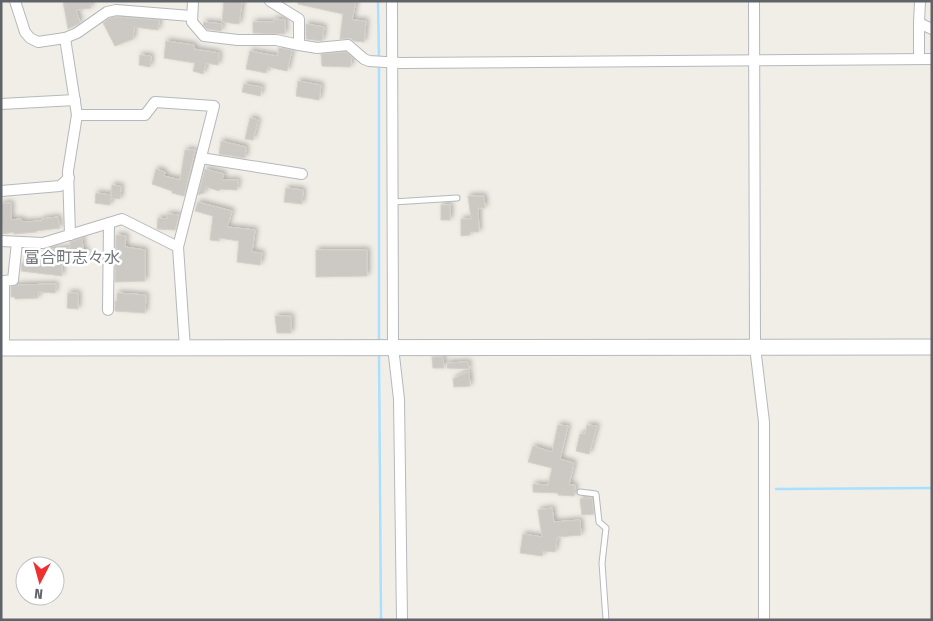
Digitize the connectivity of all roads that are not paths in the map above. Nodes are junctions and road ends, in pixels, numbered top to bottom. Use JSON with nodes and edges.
{"nodes":[{"id":1,"x":15,"y":1,"type":"edge"},
{"id":2,"x":193,"y":1,"type":"edge"},
{"id":3,"x":270,"y":1,"type":"edge"},
{"id":4,"x":392,"y":1,"type":"edge"},
{"id":5,"x":754,"y":1,"type":"edge"},
{"id":6,"x":920,"y":1,"type":"edge"},
{"id":7,"x":191,"y":16,"type":"junction"},
{"id":8,"x":919,"y":22,"type":"junction"},
{"id":9,"x":932,"y":28,"type":"edge"},
{"id":10,"x":65,"y":38,"type":"junction"},
{"id":11,"x":299,"y":45,"type":"junction"},
{"id":12,"x":919,"y":59,"type":"junction"},
{"id":13,"x":932,"y":60,"type":"edge"},
{"id":14,"x":754,"y":61,"type":"junction"},
{"id":15,"x":389,"y":62,"type":"junction"},
{"id":16,"x":75,"y":100,"type":"junction"},
{"id":17,"x":1,"y":104,"type":"edge"},
{"id":18,"x":77,"y":115,"type":"junction"},
{"id":19,"x":201,"y":158,"type":"junction"},
{"id":20,"x":302,"y":174,"type":"dead end"},
{"id":21,"x":69,"y":178,"type":"junction"},
{"id":22,"x":1,"y":191,"type":"edge"},
{"id":23,"x":457,"y":198,"type":"dead end"},
{"id":24,"x":392,"y":202,"type":"junction"},
{"id":25,"x":109,"y":223,"type":"junction"},
{"id":26,"x":70,"y":235,"type":"junction"},
{"id":27,"x":1,"y":241,"type":"edge"},
{"id":28,"x":17,"y":242,"type":"junction"},
{"id":29,"x":178,"y":247,"type":"junction"},
{"id":30,"x":108,"y":310,"type":"dead end"},
{"id":31,"x":390,"y":347,"type":"junction"},
{"id":32,"x":756,"y":347,"type":"junction"},
{"id":33,"x":932,"y":347,"type":"edge"},
{"id":34,"x":3,"y":348,"type":"edge"},
{"id":35,"x":185,"y":348,"type":"junction"},
{"id":36,"x":580,"y":492,"type":"dead end"},
{"id":37,"x":402,"y":620,"type":"edge"},
{"id":38,"x":606,"y":620,"type":"edge"},
{"id":39,"x":764,"y":620,"type":"edge"}],
"edges":[{"from":1,"to":10,"type":"street"},
{"from":2,"to":7,"type":"street"},
{"from":3,"to":11,"type":"street"},
{"from":4,"to":15,"type":"street"},
{"from":5,"to":14,"type":"street"},
{"from":6,"to":8,"type":"street"},
{"from":7,"to":10,"type":"street"},
{"from":7,"to":11,"type":"street"},
{"from":8,"to":9,"type":"street"},
{"from":8,"to":12,"type":"street"},
{"from":10,"to":16,"type":"street"},
{"from":11,"to":15,"type":"street"},
{"from":12,"to":13,"type":"street"},
{"from":12,"to":14,"type":"street"},
{"from":14,"to":15,"type":"street"},
{"from":14,"to":32,"type":"street"},
{"from":15,"to":24,"type":"street"},
{"from":16,"to":17,"type":"street"},
{"from":16,"to":18,"type":"street"},
{"from":18,"to":19,"type":"street"},
{"from":18,"to":21,"type":"street"},
{"from":19,"to":20,"type":"street"},
{"from":19,"to":29,"type":"street"},
{"from":21,"to":22,"type":"street"},
{"from":21,"to":26,"type":"street"},
{"from":23,"to":24,"type":"lane"},
{"from":24,"to":31,"type":"street"},
{"from":25,"to":26,"type":"street"},
{"from":25,"to":29,"type":"street"},
{"from":25,"to":30,"type":"street"},
{"from":26,"to":28,"type":"street"},
{"from":27,"to":28,"type":"street"},
{"from":28,"to":34,"type":"street"},
{"from":29,"to":35,"type":"street"},
{"from":31,"to":32,"type":"street"},
{"from":31,"to":35,"type":"street"},
{"from":31,"to":37,"type":"street"},
{"from":32,"to":33,"type":"street"},
{"from":32,"to":39,"type":"street"},
{"from":34,"to":35,"type":"street"},
{"from":36,"to":38,"type":"lane"}]}
